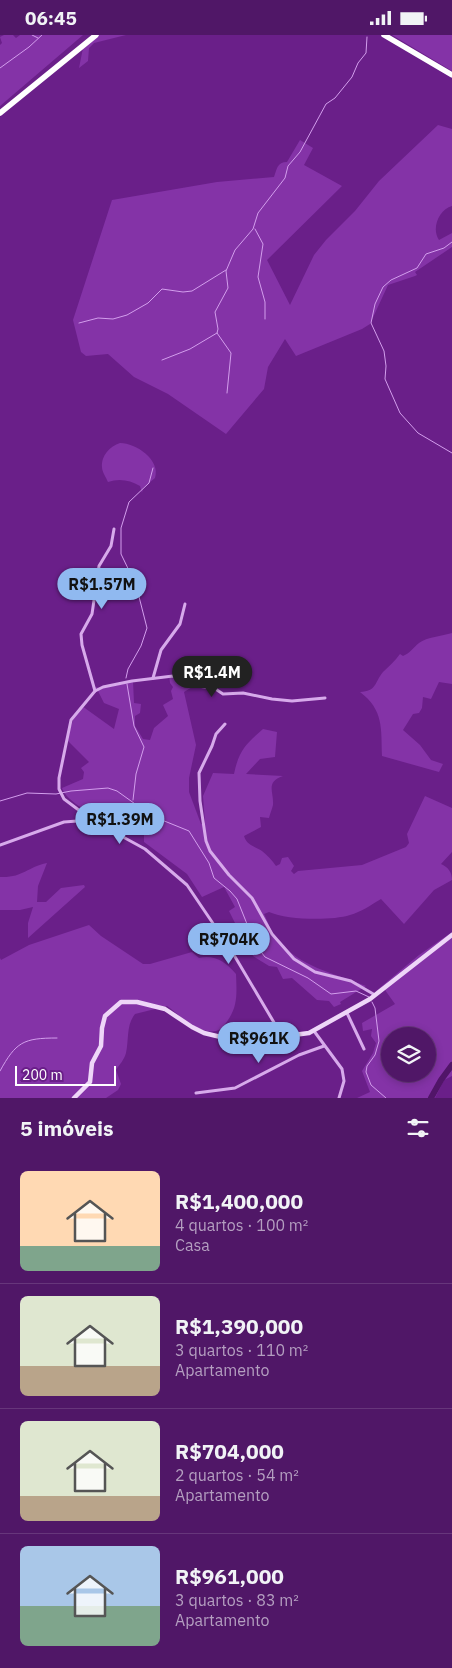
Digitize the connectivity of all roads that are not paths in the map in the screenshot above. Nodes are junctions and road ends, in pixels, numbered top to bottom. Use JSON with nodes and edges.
{"nodes":[{"id":1,"x":96,"y":35,"type":"edge"},
{"id":2,"x":384,"y":35,"type":"edge"},
{"id":3,"x":452,"y":75,"type":"edge"},
{"id":4,"x":0,"y":113,"type":"edge"},
{"id":5,"x":114,"y":529,"type":"dead end"},
{"id":6,"x":185,"y":604,"type":"dead end"},
{"id":7,"x":152,"y":678,"type":"junction"},
{"id":8,"x":95,"y":691,"type":"junction"},
{"id":9,"x":325,"y":698,"type":"dead end"},
{"id":10,"x":225,"y":724,"type":"dead end"},
{"id":11,"x":92,"y":819,"type":"junction"},
{"id":12,"x":0,"y":845,"type":"edge"},
{"id":13,"x":452,"y":935,"type":"edge"},
{"id":14,"x":375,"y":995,"type":"junction"},
{"id":15,"x":347,"y":1013,"type":"junction"},
{"id":16,"x":314,"y":1031,"type":"junction"},
{"id":17,"x":283,"y":1037,"type":"junction"},
{"id":18,"x":324,"y":1046,"type":"junction"},
{"id":19,"x":364,"y":1049,"type":"dead end"},
{"id":20,"x":196,"y":1093,"type":"dead end"},
{"id":21,"x":74,"y":1098,"type":"edge"},
{"id":22,"x":339,"y":1098,"type":"edge"}],
"edges":[{"from":1,"to":4,"type":"highway"},
{"from":2,"to":3,"type":"highway"},
{"from":5,"to":8,"type":"street"},
{"from":6,"to":7,"type":"street"},
{"from":7,"to":8,"type":"street"},
{"from":7,"to":9,"type":"street"},
{"from":8,"to":11,"type":"street"},
{"from":10,"to":14,"type":"street"},
{"from":11,"to":12,"type":"street"},
{"from":11,"to":17,"type":"street"},
{"from":13,"to":14,"type":"street"},
{"from":14,"to":15,"type":"street"},
{"from":15,"to":16,"type":"street"},
{"from":15,"to":19,"type":"street"},
{"from":16,"to":17,"type":"street"},
{"from":16,"to":18,"type":"street"},
{"from":17,"to":21,"type":"street"},
{"from":18,"to":20,"type":"street"},
{"from":18,"to":22,"type":"street"}]}
